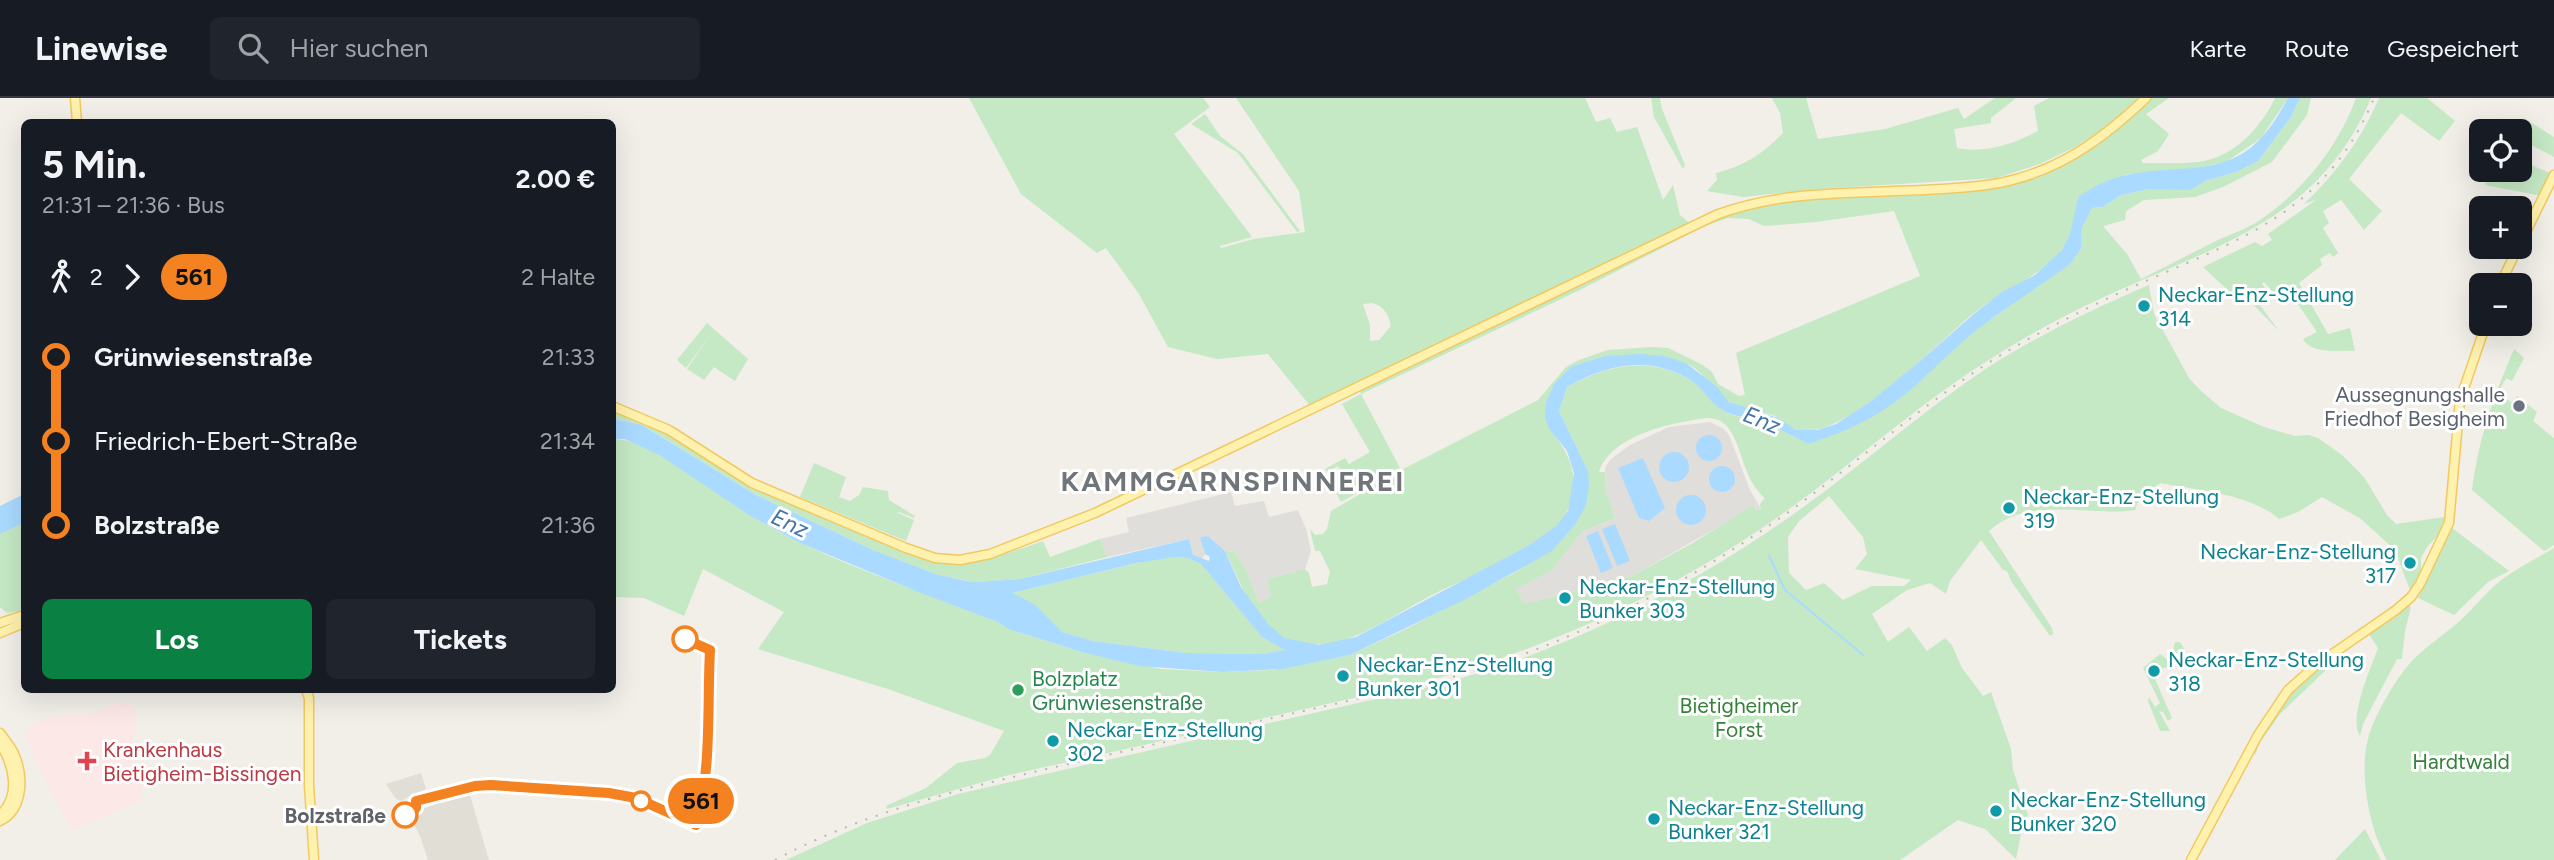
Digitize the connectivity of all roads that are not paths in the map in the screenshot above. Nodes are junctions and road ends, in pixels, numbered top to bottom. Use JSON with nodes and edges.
{"nodes":[{"id":1,"x":75,"y":98,"type":"edge"},
{"id":2,"x":2146,"y":98,"type":"edge"},
{"id":3,"x":77,"y":119,"type":"edge"},
{"id":4,"x":2554,"y":175,"type":"edge"},
{"id":5,"x":2532,"y":219,"type":"edge"},
{"id":6,"x":2482,"y":336,"type":"edge"},
{"id":7,"x":616,"y":407,"type":"edge"},
{"id":8,"x":1,"y":612,"type":"edge"},
{"id":9,"x":21,"y":616,"type":"edge"},
{"id":10,"x":14,"y":617,"type":"junction"},
{"id":11,"x":21,"y":623,"type":"edge"},
{"id":12,"x":1,"y":626,"type":"edge"},
{"id":13,"x":307,"y":693,"type":"edge"},
{"id":14,"x":0,"y":733,"type":"edge"},
{"id":15,"x":0,"y":744,"type":"edge"},
{"id":16,"x":0,"y":815,"type":"edge"},
{"id":17,"x":0,"y":821,"type":"edge"},
{"id":18,"x":314,"y":860,"type":"edge"},
{"id":19,"x":2191,"y":860,"type":"edge"}],
"edges":[{"from":1,"to":3,"type":"main road"},
{"from":2,"to":7,"type":"main road"},
{"from":4,"to":5,"type":"main road"},
{"from":6,"to":19,"type":"main road"},
{"from":8,"to":10,"type":"main road"},
{"from":9,"to":10,"type":"main road"},
{"from":10,"to":12,"type":"main road"},
{"from":11,"to":12,"type":"main road"},
{"from":13,"to":18,"type":"main road"},
{"from":14,"to":17,"type":"main road"},
{"from":15,"to":16,"type":"main road"}]}
